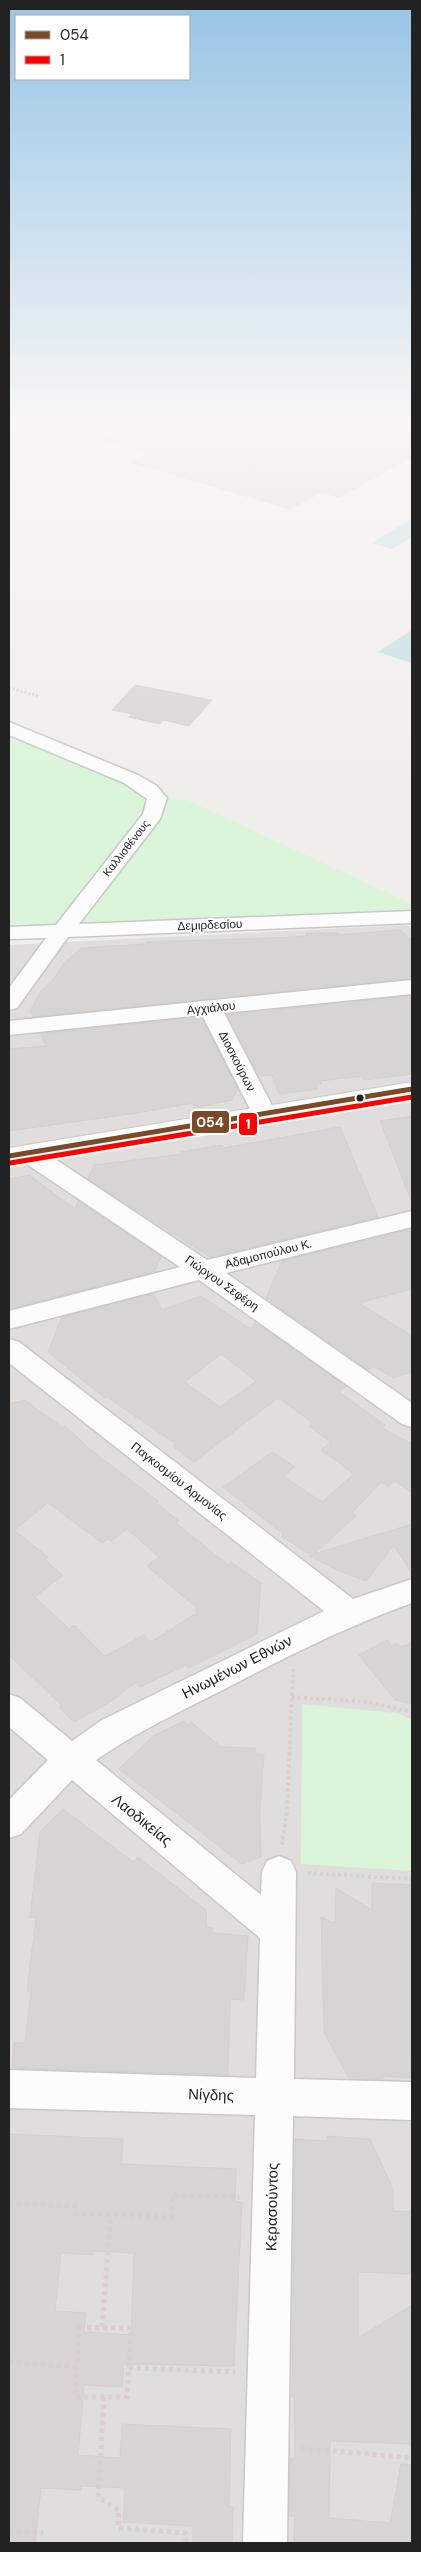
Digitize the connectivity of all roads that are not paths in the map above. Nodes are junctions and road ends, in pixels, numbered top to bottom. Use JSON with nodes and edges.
{"nodes":[{"id":1,"x":9,"y":728,"type":"edge"},
{"id":2,"x":412,"y":917,"type":"edge"},
{"id":3,"x":62,"y":931,"type":"junction"},
{"id":4,"x":9,"y":933,"type":"edge"},
{"id":5,"x":412,"y":986,"type":"edge"},
{"id":6,"x":9,"y":1003,"type":"edge"},
{"id":7,"x":210,"y":1008,"type":"junction"},
{"id":8,"x":9,"y":1028,"type":"edge"},
{"id":9,"x":412,"y":1090,"type":"edge"},
{"id":10,"x":264,"y":1114,"type":"junction"},
{"id":11,"x":19,"y":1154,"type":"edge"},
{"id":12,"x":412,"y":1219,"type":"edge"},
{"id":13,"x":203,"y":1270,"type":"junction"},
{"id":14,"x":9,"y":1320,"type":"edge"},
{"id":15,"x":9,"y":1349,"type":"edge"},
{"id":16,"x":401,"y":1396,"type":"edge"},
{"id":17,"x":412,"y":1417,"type":"edge"},
{"id":18,"x":412,"y":1591,"type":"edge"},
{"id":19,"x":349,"y":1613,"type":"junction"},
{"id":20,"x":9,"y":1708,"type":"edge"},
{"id":21,"x":70,"y":1760,"type":"junction"},
{"id":22,"x":9,"y":1823,"type":"edge"},
{"id":23,"x":279,"y":1872,"type":"road end"},
{"id":24,"x":278,"y":1931,"type":"junction"},
{"id":25,"x":9,"y":2088,"type":"edge"},
{"id":26,"x":274,"y":2097,"type":"junction"},
{"id":27,"x":412,"y":2101,"type":"edge"},
{"id":28,"x":265,"y":2543,"type":"edge"}],
"edges":[{"from":1,"to":3,"type":"street","name":"Καλλισθένους"},
{"from":2,"to":3,"type":"street","name":"Δεμιρδεσίου"},
{"from":3,"to":4,"type":"street","name":"Δεμιρδεσίου"},
{"from":3,"to":6,"type":"street","name":"Καλλισθένους"},
{"from":5,"to":7,"type":"street","name":"Αγχιάλου"},
{"from":7,"to":8,"type":"street","name":"Αγχιάλου"},
{"from":7,"to":10,"type":"street","name":"Διοσκούρων"},
{"from":9,"to":10,"type":"street"},
{"from":10,"to":11,"type":"street"},
{"from":11,"to":13,"type":"street","name":"Γιώργου Σεφέρη"},
{"from":12,"to":13,"type":"street","name":"Αδαμοπούλου Κ."},
{"from":13,"to":14,"type":"street","name":"Αδαμοπούλου Κ."},
{"from":13,"to":16,"type":"street","name":"Γιώργου Σεφέρη"},
{"from":15,"to":19,"type":"street","name":"Παγκοσμίου Αρμονίας"},
{"from":16,"to":17,"type":"street","name":"Γιώργου Σεφέρη"},
{"from":18,"to":19,"type":"street","name":"Ηνωμένων Εθνών"},
{"from":19,"to":21,"type":"street","name":"Ηνωμένων Εθνών"},
{"from":20,"to":21,"type":"street","name":"Λαοδικείας"},
{"from":21,"to":22,"type":"street","name":"Ηνωμένων Εθνών"},
{"from":21,"to":24,"type":"street","name":"Λαοδικείας"},
{"from":23,"to":24,"type":"street","name":"Κερασούντος"},
{"from":24,"to":26,"type":"street","name":"Κερασούντος"},
{"from":25,"to":26,"type":"street","name":"Νίγδης"},
{"from":26,"to":27,"type":"street","name":"Νίγδης"},
{"from":26,"to":28,"type":"street","name":"Κερασούντος"}]}
